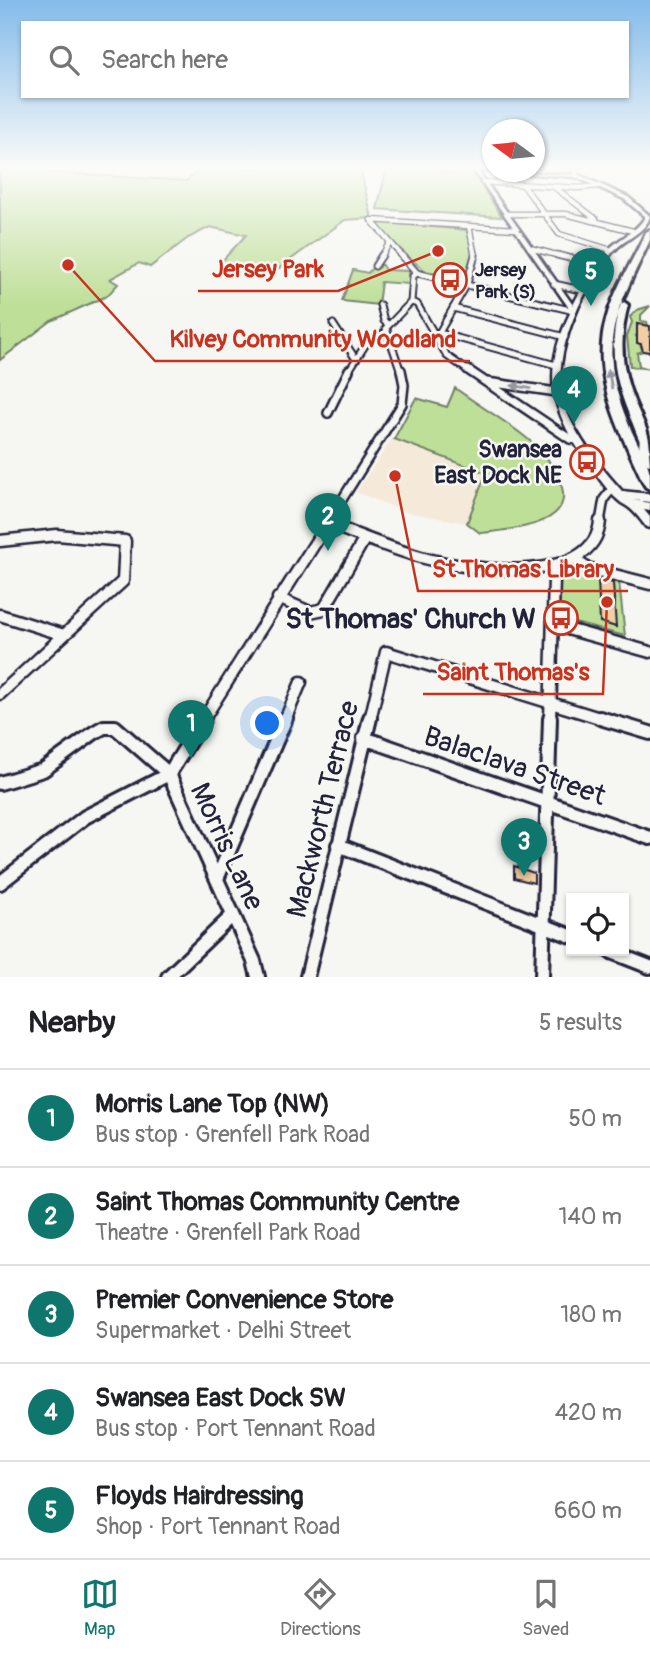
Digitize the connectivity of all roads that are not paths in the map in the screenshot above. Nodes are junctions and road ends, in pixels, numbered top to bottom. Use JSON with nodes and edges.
{"nodes":[{"id":1,"x":507,"y":214,"type":"joint"},
{"id":2,"x":544,"y":214,"type":"junction"},
{"id":3,"x":588,"y":214,"type":"edge"},
{"id":4,"x":648,"y":219,"type":"edge"},
{"id":5,"x":598,"y":221,"type":"junction"},
{"id":6,"x":469,"y":226,"type":"junction"},
{"id":7,"x":516,"y":229,"type":"junction"},
{"id":8,"x":633,"y":231,"type":"junction"},
{"id":9,"x":650,"y":232,"type":"edge"},
{"id":10,"x":390,"y":242,"type":"junction"},
{"id":11,"x":530,"y":248,"type":"junction"},
{"id":12,"x":650,"y":248,"type":"edge"},
{"id":13,"x":611,"y":250,"type":"junction"},
{"id":14,"x":375,"y":266,"type":"dead end"},
{"id":15,"x":601,"y":266,"type":"junction"},
{"id":16,"x":417,"y":273,"type":"junction"},
{"id":17,"x":465,"y":284,"type":"junction"},
{"id":18,"x":554,"y":284,"type":"junction"},
{"id":19,"x":586,"y":291,"type":"junction"},
{"id":20,"x":411,"y":302,"type":"junction"},
{"id":21,"x":380,"y":305,"type":"dead end"},
{"id":22,"x":453,"y":308,"type":"junction"},
{"id":23,"x":574,"y":311,"type":"junction"},
{"id":24,"x":333,"y":324,"type":"dead end"},
{"id":25,"x":387,"y":328,"type":"junction"},
{"id":26,"x":438,"y":336,"type":"junction"},
{"id":27,"x":565,"y":337,"type":"junction"},
{"id":28,"x":355,"y":358,"type":"junction"},
{"id":29,"x":556,"y":365,"type":"junction"},
{"id":30,"x":485,"y":381,"type":"junction"},
{"id":31,"x":557,"y":392,"type":"junction"},
{"id":32,"x":328,"y":413,"type":"dead end"},
{"id":33,"x":644,"y":435,"type":"junction"},
{"id":34,"x":577,"y":440,"type":"junction"},
{"id":35,"x":650,"y":448,"type":"edge"},
{"id":36,"x":650,"y":462,"type":"edge"},
{"id":37,"x":650,"y":484,"type":"edge"},
{"id":38,"x":616,"y":491,"type":"junction"},
{"id":39,"x":650,"y":498,"type":"edge"},
{"id":40,"x":633,"y":505,"type":"junction"},
{"id":41,"x":650,"y":507,"type":"edge"},
{"id":42,"x":327,"y":523,"type":"junction"},
{"id":43,"x":650,"y":524,"type":"edge"},
{"id":44,"x":365,"y":538,"type":"junction"},
{"id":45,"x":0,"y":541,"type":"edge"},
{"id":46,"x":573,"y":559,"type":"junction"},
{"id":47,"x":550,"y":565,"type":"junction"},
{"id":48,"x":650,"y":583,"type":"edge"},
{"id":49,"x":278,"y":598,"type":"junction"},
{"id":50,"x":0,"y":615,"type":"edge"},
{"id":51,"x":553,"y":625,"type":"junction"},
{"id":52,"x":64,"y":635,"type":"junction"},
{"id":53,"x":650,"y":652,"type":"edge"},
{"id":54,"x":301,"y":682,"type":"dead end"},
{"id":55,"x":0,"y":694,"type":"edge"},
{"id":56,"x":551,"y":703,"type":"junction"},
{"id":57,"x":650,"y":733,"type":"edge"},
{"id":58,"x":364,"y":738,"type":"junction"},
{"id":59,"x":169,"y":775,"type":"junction"},
{"id":60,"x":0,"y":783,"type":"edge"},
{"id":61,"x":548,"y":803,"type":"junction"},
{"id":62,"x":650,"y":838,"type":"edge"},
{"id":63,"x":338,"y":845,"type":"junction"},
{"id":64,"x":218,"y":879,"type":"junction"},
{"id":65,"x":0,"y":884,"type":"edge"},
{"id":66,"x":233,"y":915,"type":"junction"},
{"id":67,"x":543,"y":925,"type":"junction"},
{"id":68,"x":566,"y":934,"type":"edge"},
{"id":69,"x":622,"y":956,"type":"edge"},
{"id":70,"x":650,"y":967,"type":"edge"},
{"id":71,"x":168,"y":977,"type":"edge"},
{"id":72,"x":258,"y":977,"type":"edge"},
{"id":73,"x":307,"y":977,"type":"edge"},
{"id":74,"x":542,"y":977,"type":"edge"}],
"edges":[{"from":1,"to":2,"type":"street"},
{"from":1,"to":7,"type":"street"},
{"from":2,"to":5,"type":"street"},
{"from":2,"to":13,"type":"street"},
{"from":3,"to":5,"type":"street"},
{"from":4,"to":8,"type":"street"},
{"from":5,"to":8,"type":"street"},
{"from":6,"to":7,"type":"street"},
{"from":6,"to":10,"type":"street"},
{"from":6,"to":17,"type":"street"},
{"from":7,"to":11,"type":"street"},
{"from":8,"to":13,"type":"street"},
{"from":37,"to":9,"type":"highway","one_way":true},
{"from":10,"to":14,"type":"street"},
{"from":10,"to":16,"type":"street"},
{"from":11,"to":15,"type":"street"},
{"from":11,"to":18,"type":"street"},
{"from":12,"to":33,"type":"highway"},
{"from":13,"to":15,"type":"street"},
{"from":15,"to":19,"type":"street"},
{"from":16,"to":17,"type":"street"},
{"from":16,"to":20,"type":"street"},
{"from":17,"to":22,"type":"street"},
{"from":17,"to":23,"type":"street"},
{"from":18,"to":19,"type":"street"},
{"from":18,"to":23,"type":"street"},
{"from":19,"to":23,"type":"street"},
{"from":20,"to":25,"type":"street"},
{"from":20,"to":26,"type":"street"},
{"from":21,"to":25,"type":"street"},
{"from":22,"to":26,"type":"street"},
{"from":22,"to":27,"type":"street"},
{"from":23,"to":27,"type":"street"},
{"from":24,"to":28,"type":"street"},
{"from":25,"to":28,"type":"street"},
{"from":25,"to":42,"type":"street"},
{"from":26,"to":29,"type":"street"},
{"from":26,"to":30,"type":"street"},
{"from":27,"to":29,"type":"street"},
{"from":28,"to":32,"type":"street"},
{"from":29,"to":31,"type":"street"},
{"from":31,"to":30,"type":"street","one_way":true},
{"from":30,"to":34,"type":"street"},
{"from":31,"to":34,"type":"street"},
{"from":33,"to":35,"type":"highway"},
{"from":33,"to":36,"type":"street"},
{"from":34,"to":38,"type":"street"},
{"from":38,"to":39,"type":"street"},
{"from":38,"to":40,"type":"street"},
{"from":38,"to":46,"type":"street"},
{"from":40,"to":41,"type":"street"},
{"from":40,"to":43,"type":"street"},
{"from":42,"to":44,"type":"street"},
{"from":42,"to":49,"type":"street"},
{"from":44,"to":47,"type":"street"},
{"from":44,"to":49,"type":"street"},
{"from":45,"to":52,"type":"street"},
{"from":46,"to":47,"type":"street"},
{"from":46,"to":48,"type":"street"},
{"from":47,"to":51,"type":"street"},
{"from":49,"to":59,"type":"street"},
{"from":50,"to":52,"type":"street"},
{"from":51,"to":53,"type":"street"},
{"from":51,"to":56,"type":"street"},
{"from":52,"to":55,"type":"street"},
{"from":54,"to":64,"type":"street"},
{"from":56,"to":57,"type":"street"},
{"from":56,"to":58,"type":"street","name":"Mackworth Terrace"},
{"from":56,"to":61,"type":"street"},
{"from":58,"to":61,"type":"street","name":"Balaclava Street"},
{"from":58,"to":63,"type":"street","name":"Mackworth Terrace"},
{"from":59,"to":60,"type":"street"},
{"from":59,"to":64,"type":"street","name":"Morris Lane"},
{"from":59,"to":65,"type":"street"},
{"from":61,"to":62,"type":"street","name":"Balaclava Street"},
{"from":61,"to":67,"type":"street"},
{"from":63,"to":67,"type":"street"},
{"from":63,"to":73,"type":"street","name":"Mackworth Terrace"},
{"from":64,"to":66,"type":"street","name":"Morris Lane"},
{"from":66,"to":71,"type":"street"},
{"from":66,"to":72,"type":"street","name":"Morris Lane"},
{"from":67,"to":68,"type":"street"},
{"from":67,"to":74,"type":"street"},
{"from":69,"to":70,"type":"street"}]}
